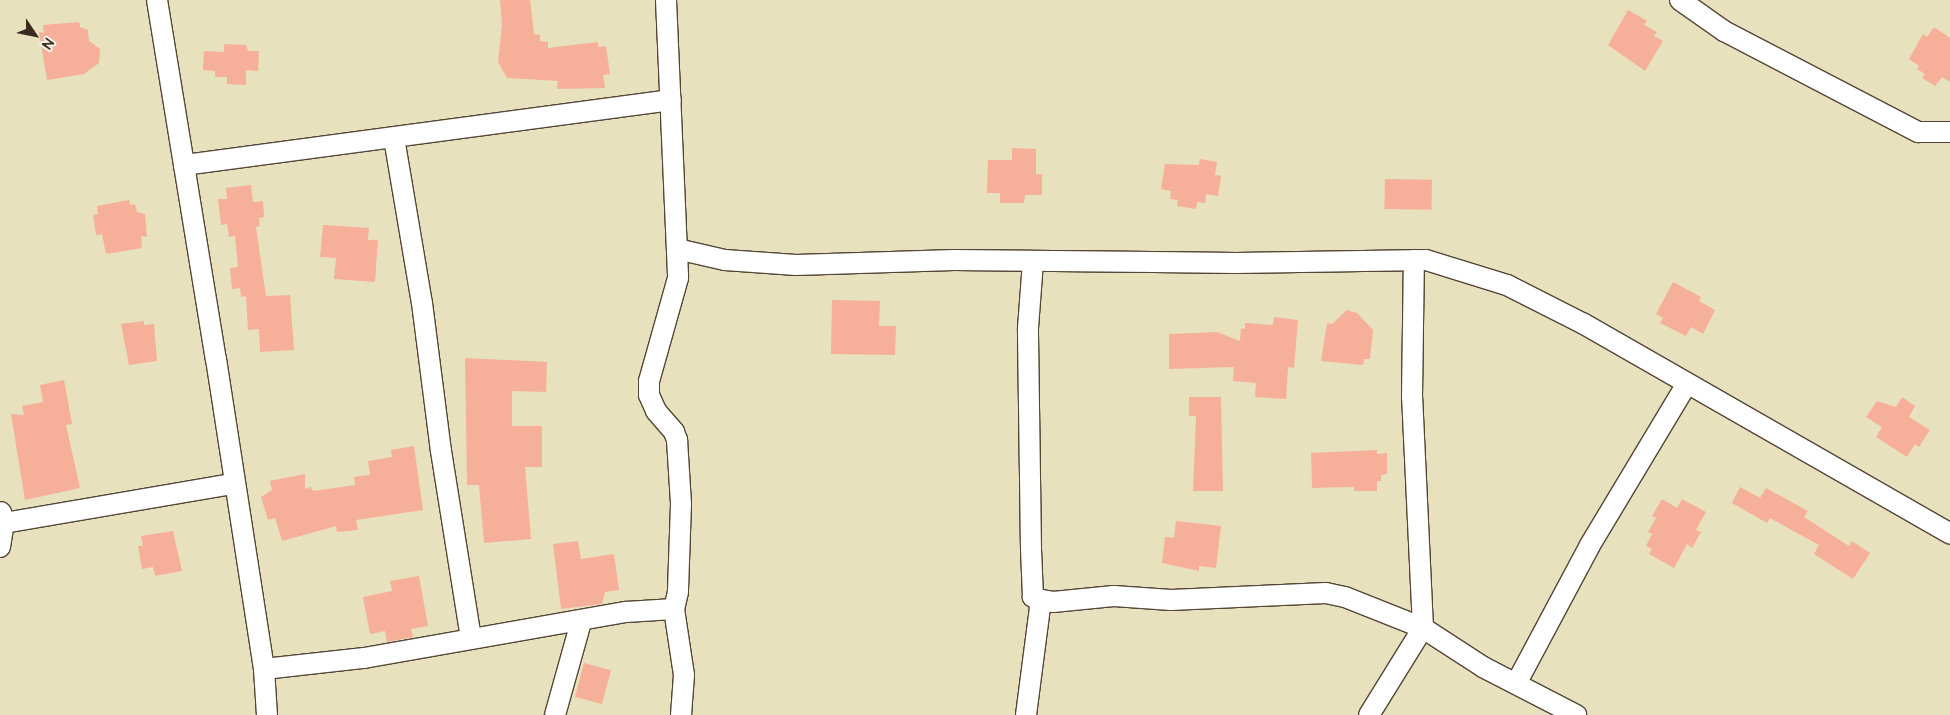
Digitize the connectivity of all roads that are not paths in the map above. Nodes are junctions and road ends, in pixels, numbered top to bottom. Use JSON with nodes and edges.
{"nodes":[{"id":1,"x":157,"y":0,"type":"edge"},
{"id":2,"x":666,"y":0,"type":"edge"},
{"id":3,"x":1680,"y":0,"type":"edge"},
{"id":4,"x":672,"y":100,"type":"junction"},
{"id":5,"x":1950,"y":132,"type":"edge"},
{"id":6,"x":394,"y":138,"type":"junction"},
{"id":7,"x":184,"y":165,"type":"junction"},
{"id":8,"x":677,"y":249,"type":"junction"},
{"id":9,"x":1032,"y":260,"type":"junction"},
{"id":10,"x":1414,"y":260,"type":"junction"},
{"id":11,"x":1686,"y":384,"type":"junction"},
{"id":12,"x":233,"y":484,"type":"junction"},
{"id":13,"x":2,"y":516,"type":"edge"},
{"id":14,"x":1950,"y":534,"type":"edge"},
{"id":15,"x":0,"y":547,"type":"edge"},
{"id":16,"x":1041,"y":600,"type":"junction"},
{"id":17,"x":674,"y":609,"type":"junction"},
{"id":18,"x":581,"y":622,"type":"junction"},
{"id":19,"x":1423,"y":628,"type":"junction"},
{"id":20,"x":471,"y":638,"type":"junction"},
{"id":21,"x":264,"y":669,"type":"junction"},
{"id":22,"x":1517,"y":682,"type":"junction"},
{"id":23,"x":267,"y":715,"type":"edge"},
{"id":24,"x":555,"y":715,"type":"edge"},
{"id":25,"x":681,"y":715,"type":"edge"},
{"id":26,"x":1026,"y":715,"type":"edge"},
{"id":27,"x":1369,"y":715,"type":"edge"},
{"id":28,"x":1576,"y":715,"type":"edge"}],
"edges":[{"from":1,"to":7,"type":"street"},
{"from":2,"to":4,"type":"street"},
{"from":3,"to":5,"type":"street"},
{"from":4,"to":6,"type":"street"},
{"from":4,"to":8,"type":"street"},
{"from":6,"to":7,"type":"street"},
{"from":6,"to":20,"type":"street"},
{"from":7,"to":12,"type":"street"},
{"from":8,"to":9,"type":"street"},
{"from":8,"to":17,"type":"street"},
{"from":9,"to":10,"type":"street"},
{"from":9,"to":16,"type":"street"},
{"from":10,"to":11,"type":"street"},
{"from":10,"to":19,"type":"street"},
{"from":11,"to":14,"type":"street"},
{"from":11,"to":22,"type":"street"},
{"from":12,"to":13,"type":"street"},
{"from":12,"to":21,"type":"street"},
{"from":13,"to":15,"type":"street"},
{"from":16,"to":19,"type":"street"},
{"from":16,"to":26,"type":"street"},
{"from":17,"to":18,"type":"street"},
{"from":17,"to":25,"type":"street"},
{"from":18,"to":20,"type":"street"},
{"from":18,"to":24,"type":"street"},
{"from":19,"to":22,"type":"street"},
{"from":19,"to":27,"type":"street"},
{"from":20,"to":21,"type":"street"},
{"from":21,"to":23,"type":"street"},
{"from":22,"to":28,"type":"street"}]}
